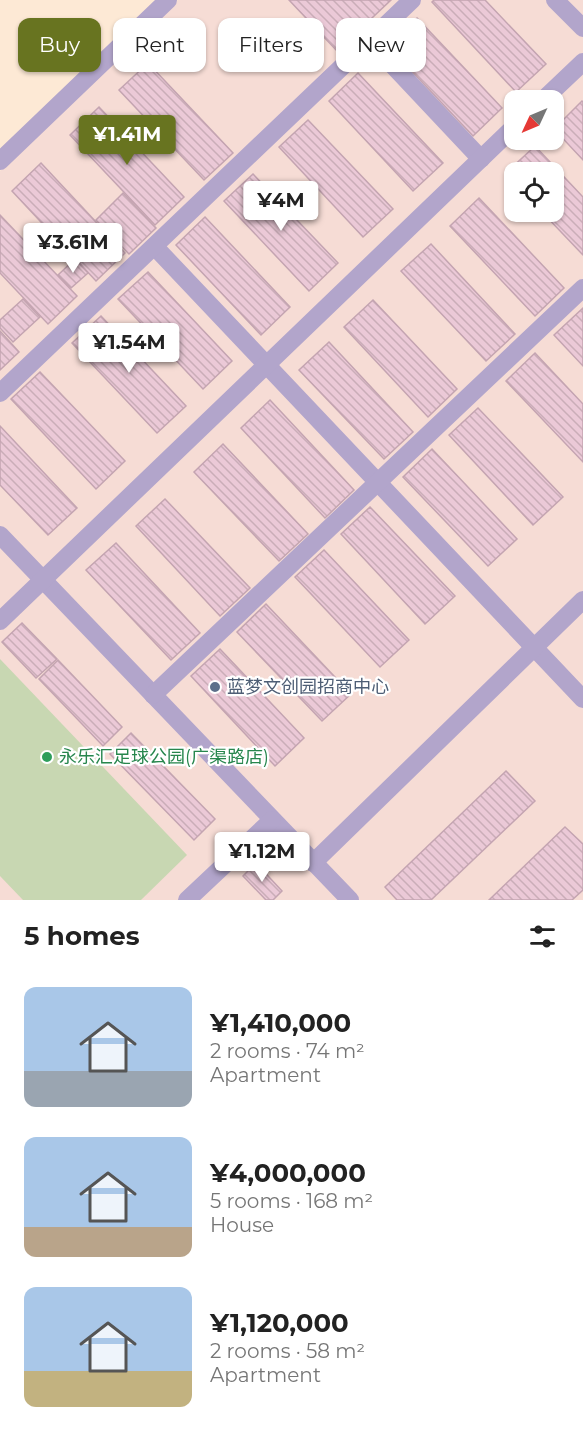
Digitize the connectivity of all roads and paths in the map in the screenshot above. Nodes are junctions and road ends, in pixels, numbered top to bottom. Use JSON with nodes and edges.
{"nodes":[{"id":1,"x":168,"y":0,"type":"edge"},
{"id":2,"x":412,"y":0,"type":"edge"},
{"id":3,"x":555,"y":0,"type":"edge"},
{"id":4,"x":394,"y":18,"type":"edge"},
{"id":5,"x":583,"y":28,"type":"edge"},
{"id":6,"x":583,"y":62,"type":"edge"},
{"id":7,"x":338,"y":72,"type":"edge"},
{"id":8,"x":398,"y":72,"type":"edge"},
{"id":9,"x":554,"y":90,"type":"edge"},
{"id":10,"x":504,"y":137,"type":"edge"},
{"id":11,"x":481,"y":159,"type":"junction"},
{"id":12,"x":0,"y":161,"type":"edge"},
{"id":13,"x":154,"y":247,"type":"junction"},
{"id":14,"x":583,"y":288,"type":"edge"},
{"id":15,"x":267,"y":365,"type":"junction"},
{"id":16,"x":0,"y":393,"type":"edge"},
{"id":17,"x":378,"y":481,"type":"junction"},
{"id":18,"x":0,"y":535,"type":"edge"},
{"id":19,"x":43,"y":580,"type":"junction"},
{"id":20,"x":583,"y":600,"type":"edge"},
{"id":21,"x":0,"y":621,"type":"edge"},
{"id":22,"x":534,"y":648,"type":"junction"},
{"id":23,"x":153,"y":695,"type":"junction"},
{"id":24,"x":583,"y":699,"type":"edge"},
{"id":25,"x":272,"y":820,"type":"junction"},
{"id":26,"x":313,"y":863,"type":"junction"},
{"id":27,"x":187,"y":900,"type":"edge"},
{"id":28,"x":350,"y":900,"type":"edge"}],
"edges":[{"from":1,"to":12,"type":"street"},
{"from":2,"to":4,"type":"street"},
{"from":3,"to":5,"type":"street"},
{"from":6,"to":9,"type":"street"},
{"from":7,"to":13,"type":"street"},
{"from":8,"to":11,"type":"street"},
{"from":10,"to":11,"type":"street"},
{"from":11,"to":15,"type":"street"},
{"from":13,"to":15,"type":"street"},
{"from":13,"to":16,"type":"street"},
{"from":14,"to":17,"type":"street"},
{"from":15,"to":17,"type":"street"},
{"from":15,"to":19,"type":"street"},
{"from":17,"to":22,"type":"street"},
{"from":17,"to":23,"type":"street"},
{"from":18,"to":19,"type":"street"},
{"from":19,"to":21,"type":"street"},
{"from":19,"to":23,"type":"street"},
{"from":20,"to":22,"type":"street"},
{"from":22,"to":24,"type":"street"},
{"from":22,"to":26,"type":"street"},
{"from":23,"to":25,"type":"street"},
{"from":25,"to":26,"type":"street"},
{"from":25,"to":27,"type":"street"},
{"from":26,"to":28,"type":"street"}]}
